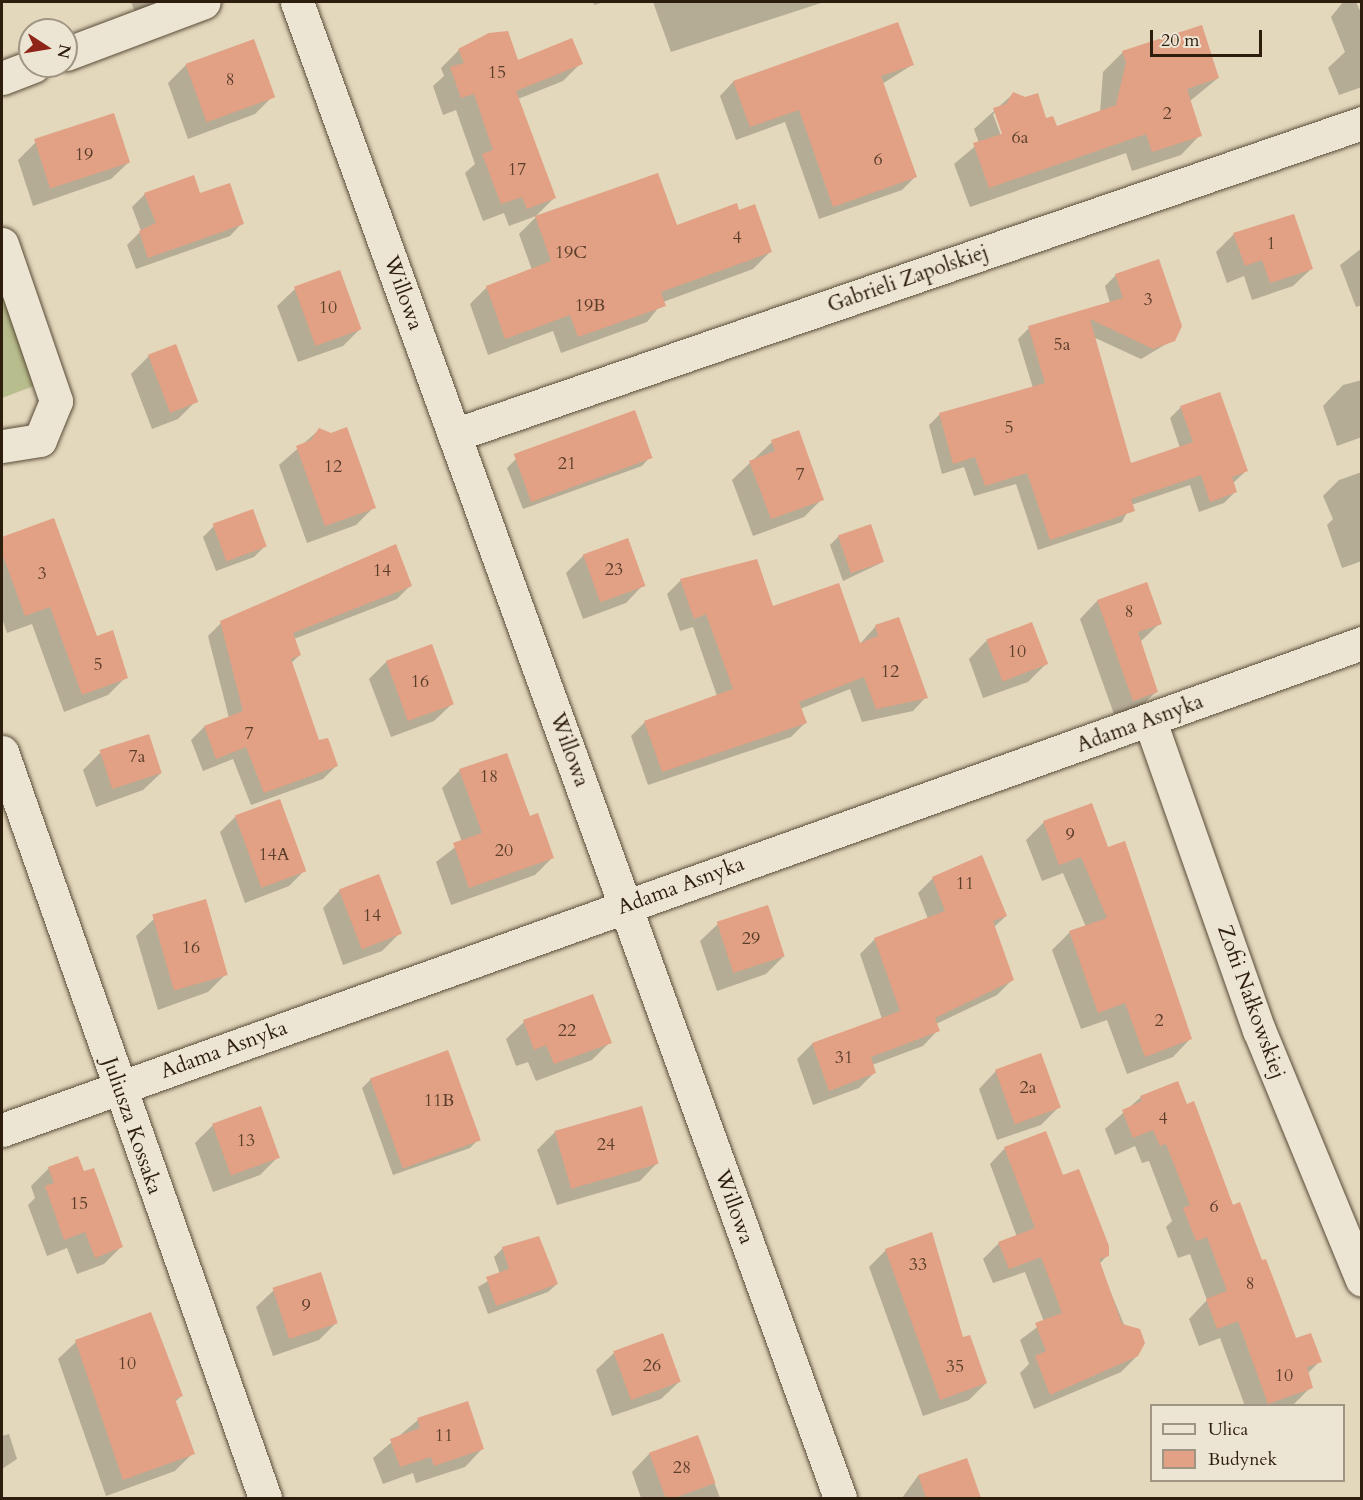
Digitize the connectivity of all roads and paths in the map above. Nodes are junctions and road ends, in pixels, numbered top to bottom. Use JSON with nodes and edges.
{"nodes":[{"id":1,"x":204,"y":2,"type":"edge"},
{"id":2,"x":297,"y":2,"type":"edge"},
{"id":3,"x":78,"y":49,"type":"edge"},
{"id":4,"x":18,"y":72,"type":"edge"},
{"id":5,"x":2,"y":78,"type":"edge"},
{"id":6,"x":1362,"y":123,"type":"edge"},
{"id":7,"x":2,"y":244,"type":"edge"},
{"id":8,"x":454,"y":435,"type":"junction"},
{"id":9,"x":2,"y":446,"type":"edge"},
{"id":10,"x":1362,"y":643,"type":"edge"},
{"id":11,"x":1150,"y":721,"type":"junction"},
{"id":12,"x":2,"y":752,"type":"edge"},
{"id":13,"x":625,"y":906,"type":"junction"},
{"id":14,"x":119,"y":1088,"type":"junction"},
{"id":15,"x":2,"y":1130,"type":"edge"},
{"id":16,"x":1362,"y":1280,"type":"edge"},
{"id":17,"x":265,"y":1498,"type":"edge"},
{"id":18,"x":840,"y":1498,"type":"edge"}],
"edges":[{"from":1,"to":3,"type":"street"},
{"from":2,"to":8,"type":"street","name":"Willowa"},
{"from":4,"to":5,"type":"street"},
{"from":6,"to":8,"type":"street","name":"Gabrieli Zapolskiej"},
{"from":7,"to":9,"type":"street"},
{"from":8,"to":13,"type":"street","name":"Willowa"},
{"from":10,"to":11,"type":"street","name":"Adama Asnyka"},
{"from":11,"to":13,"type":"street","name":"Adama Asnyka"},
{"from":11,"to":16,"type":"street","name":"Zofii Nałkowskiej"},
{"from":12,"to":14,"type":"street","name":"Juliusza Kossaka"},
{"from":13,"to":14,"type":"street","name":"Adama Asnyka"},
{"from":13,"to":18,"type":"street","name":"Willowa"},
{"from":14,"to":15,"type":"street","name":"Adama Asnyka"},
{"from":14,"to":17,"type":"street","name":"Juliusza Kossaka"}]}
